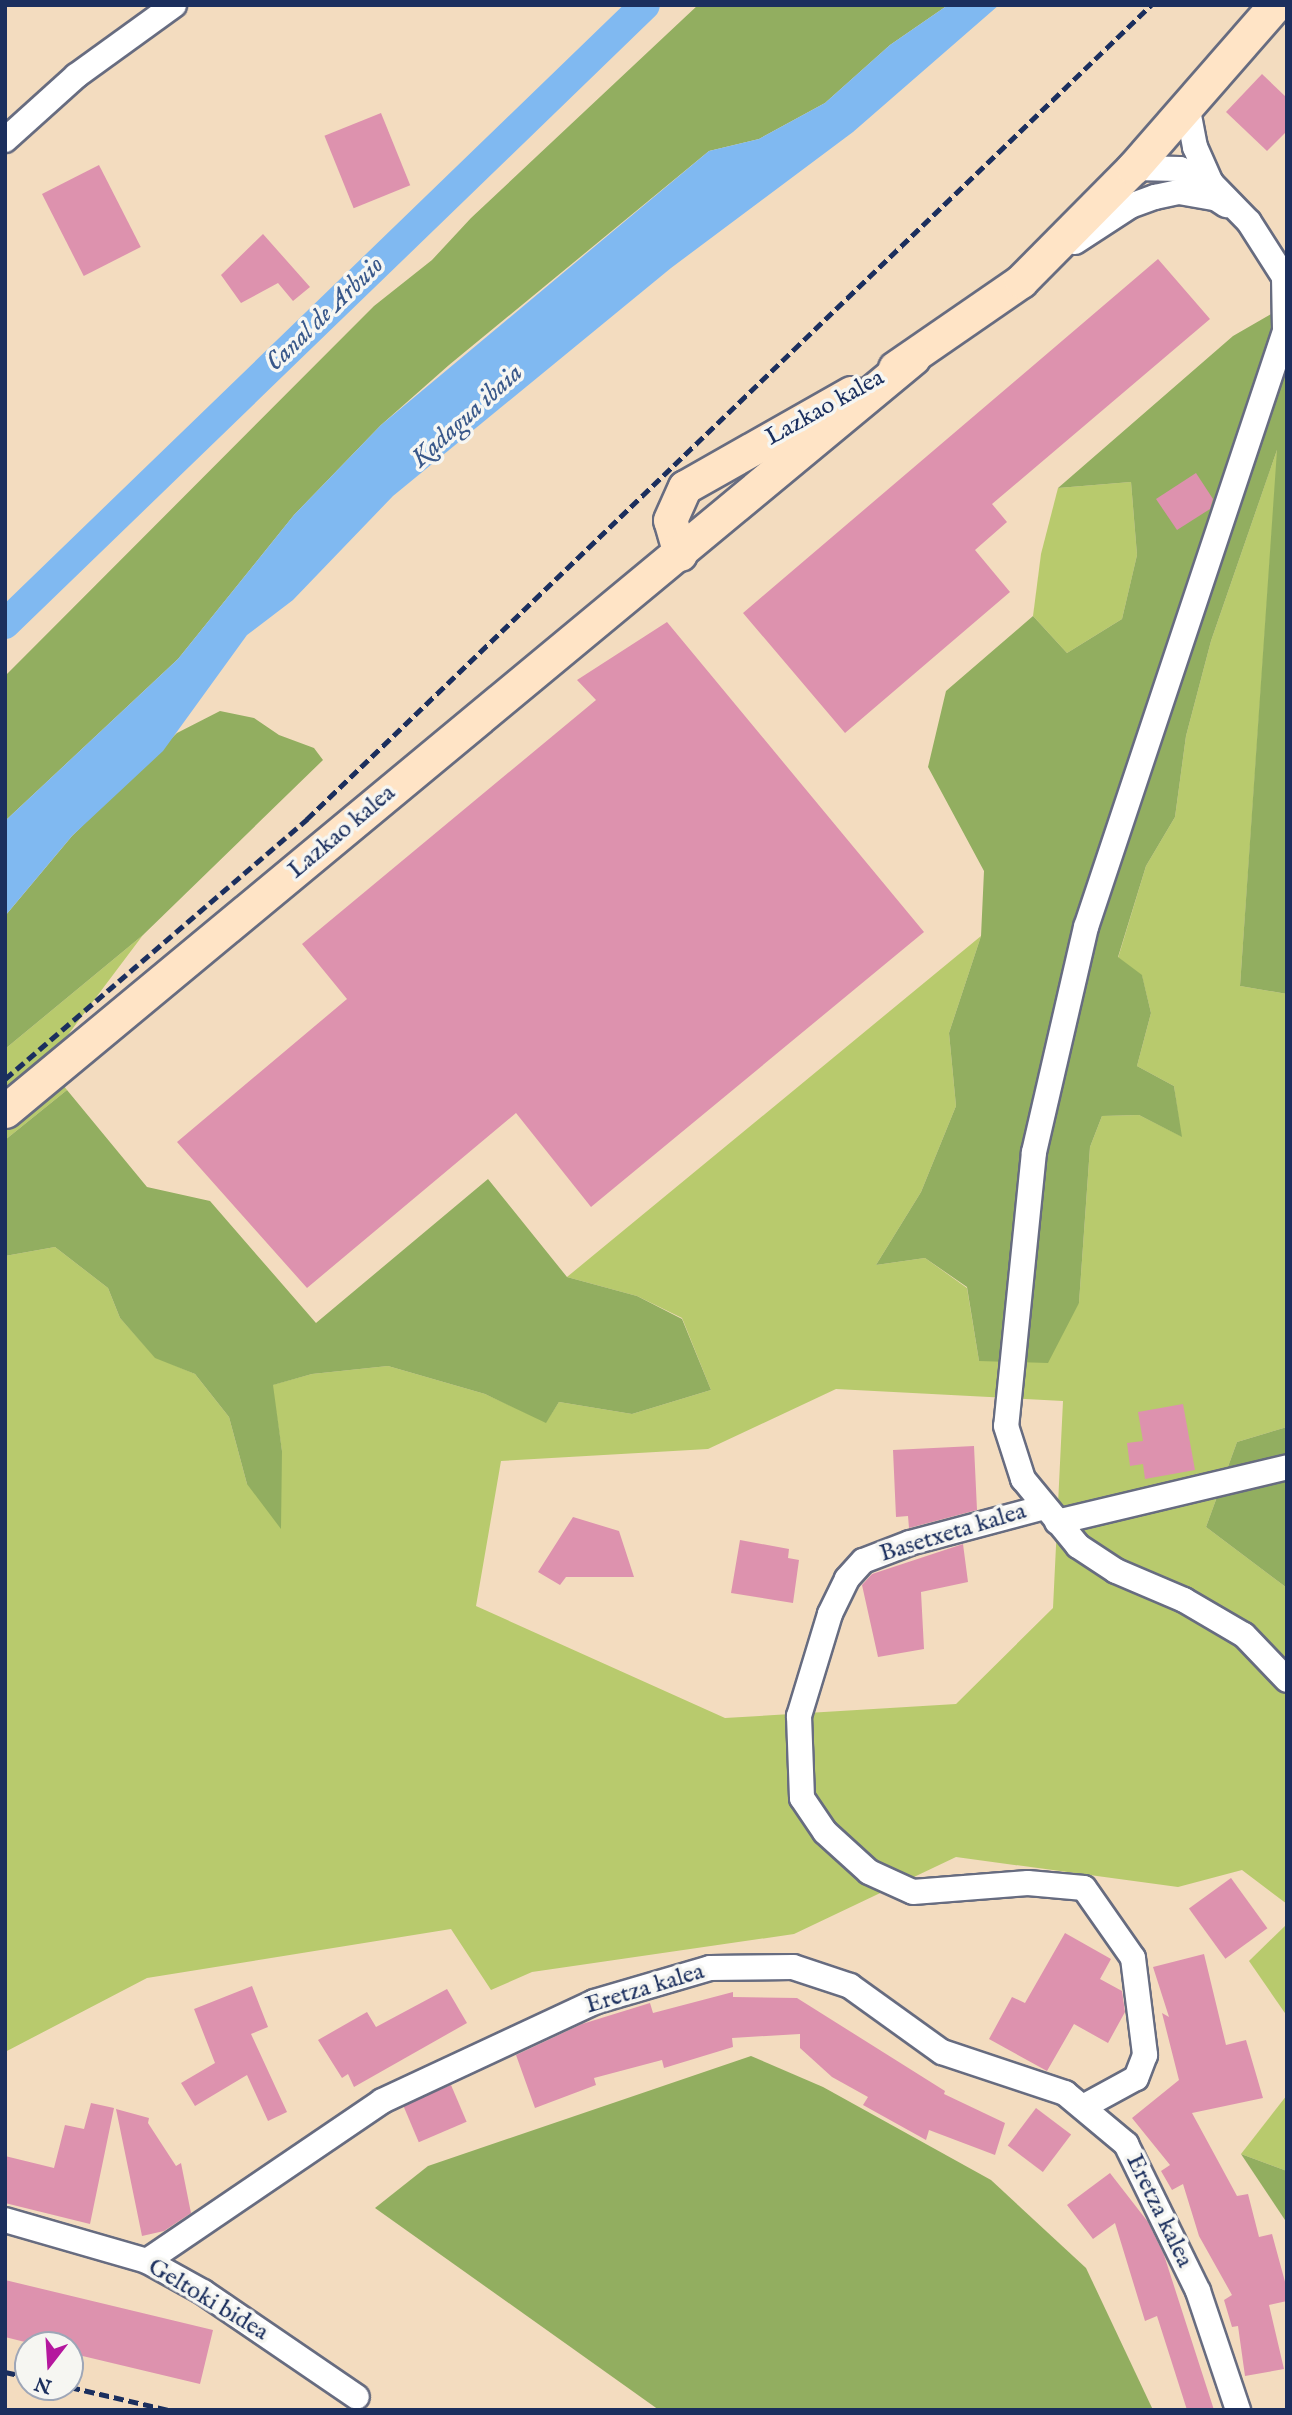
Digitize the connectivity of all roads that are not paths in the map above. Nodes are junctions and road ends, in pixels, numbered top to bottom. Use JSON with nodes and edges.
{"nodes":[{"id":1,"x":174,"y":5,"type":"edge"},
{"id":2,"x":1275,"y":5,"type":"edge"},
{"id":3,"x":1188,"y":105,"type":"junction"},
{"id":4,"x":5,"y":140,"type":"edge"},
{"id":5,"x":1133,"y":167,"type":"junction"},
{"id":6,"x":1211,"y":183,"type":"junction"},
{"id":7,"x":1249,"y":222,"type":"junction"},
{"id":8,"x":1021,"y":281,"type":"junction"},
{"id":9,"x":913,"y":358,"type":"junction"},
{"id":10,"x":680,"y":554,"type":"junction"},
{"id":11,"x":5,"y":1111,"type":"edge"},
{"id":12,"x":1287,"y":1467,"type":"edge"},
{"id":13,"x":1051,"y":1514,"type":"junction"},
{"id":14,"x":1287,"y":1680,"type":"edge"},
{"id":15,"x":1083,"y":2108,"type":"junction"},
{"id":16,"x":5,"y":2220,"type":"edge"},
{"id":17,"x":147,"y":2261,"type":"junction"},
{"id":18,"x":357,"y":2397,"type":"dead end"},
{"id":19,"x":1238,"y":2410,"type":"edge"}],
"edges":[{"from":1,"to":4,"type":"street"},
{"from":2,"to":3,"type":"street","name":"Lazkao kalea"},
{"from":3,"to":5,"type":"street","name":"Lazkao kalea"},
{"from":3,"to":6,"type":"street"},
{"from":5,"to":6,"type":"street"},
{"from":5,"to":8,"type":"street","name":"Lazkao kalea"},
{"from":6,"to":7,"type":"street"},
{"from":7,"to":8,"type":"street","name":"Lazkao kalea"},
{"from":7,"to":13,"type":"street"},
{"from":8,"to":9,"type":"street","name":"Lazkao kalea"},
{"from":9,"to":10,"type":"street","name":"Lazkao kalea"},
{"from":9,"to":10,"type":"street","name":"Lazkao kalea"},
{"from":10,"to":11,"type":"street","name":"Lazkao kalea"},
{"from":12,"to":13,"type":"street","name":"Basetxeta kalea"},
{"from":13,"to":14,"type":"street"},
{"from":13,"to":15,"type":"street","name":"Basetxeta kalea"},
{"from":15,"to":17,"type":"street","name":"Eretza kalea"},
{"from":15,"to":19,"type":"street","name":"Eretza kalea"},
{"from":16,"to":17,"type":"street","name":"Geltoki bidea"},
{"from":17,"to":18,"type":"street","name":"Geltoki bidea"}]}
